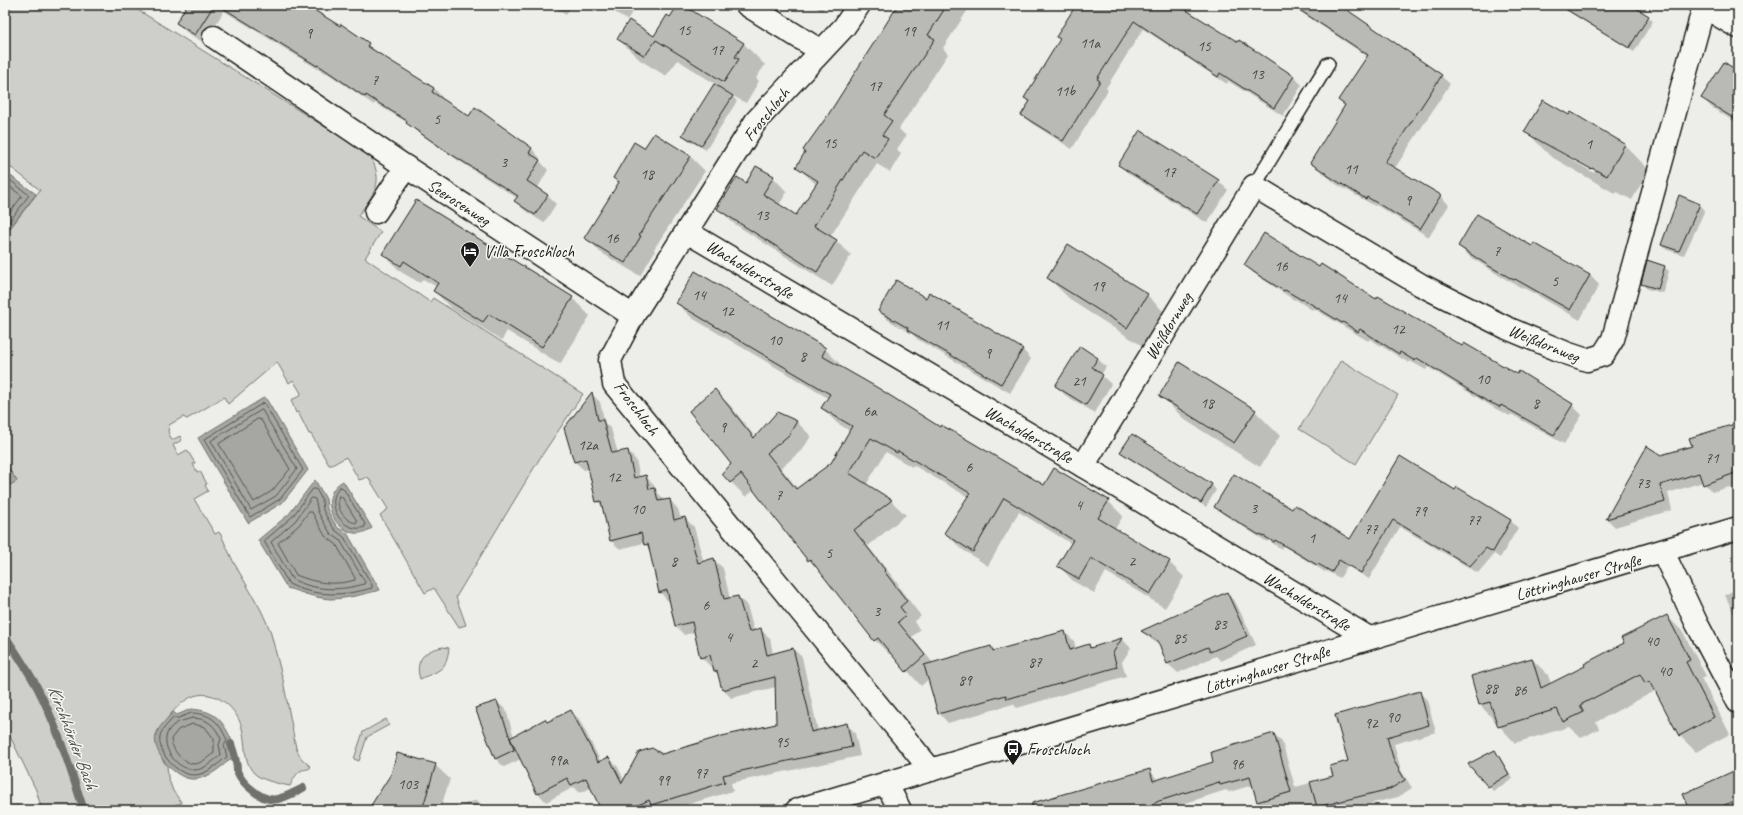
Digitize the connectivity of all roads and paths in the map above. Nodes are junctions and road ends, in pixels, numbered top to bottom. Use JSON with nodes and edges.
{"nodes":[{"id":1,"x":747,"y":5,"type":"edge"},
{"id":2,"x":859,"y":5,"type":"edge"},
{"id":3,"x":1702,"y":6,"type":"edge"},
{"id":4,"x":1738,"y":27,"type":"edge"},
{"id":5,"x":214,"y":37,"type":"dead end"},
{"id":6,"x":821,"y":51,"type":"junction"},
{"id":7,"x":1328,"y":64,"type":"dead end"},
{"id":8,"x":406,"y":168,"type":"junction"},
{"id":9,"x":1254,"y":186,"type":"junction"},
{"id":10,"x":376,"y":212,"type":"dead end"},
{"id":11,"x":687,"y":232,"type":"junction"},
{"id":12,"x":633,"y":316,"type":"junction"},
{"id":13,"x":1083,"y":466,"type":"junction"},
{"id":14,"x":1738,"y":528,"type":"edge"},
{"id":15,"x":1663,"y":552,"type":"junction"},
{"id":16,"x":1369,"y":638,"type":"junction"},
{"id":17,"x":1738,"y":702,"type":"edge"},
{"id":18,"x":931,"y":770,"type":"junction"},
{"id":19,"x":886,"y":783,"type":"junction"},
{"id":20,"x":797,"y":810,"type":"edge"},
{"id":21,"x":900,"y":810,"type":"edge"}],
"edges":[{"from":1,"to":6,"type":"street"},
{"from":2,"to":6,"type":"street","name":"Froschloch"},
{"from":3,"to":4,"type":"street"},
{"from":3,"to":9,"type":"street","name":"Weißdornweg"},
{"from":5,"to":8,"type":"street","name":"Seerosenweg"},
{"from":6,"to":11,"type":"street","name":"Froschloch"},
{"from":7,"to":9,"type":"lane","name":"Weißdornweg"},
{"from":8,"to":10,"type":"street"},
{"from":8,"to":12,"type":"street","name":"Seerosenweg"},
{"from":9,"to":13,"type":"street","name":"Weißdornweg"},
{"from":11,"to":12,"type":"street","name":"Froschloch"},
{"from":11,"to":13,"type":"street","name":"Wacholderstraße"},
{"from":12,"to":18,"type":"street","name":"Froschloch"},
{"from":13,"to":16,"type":"street","name":"Wacholderstraße"},
{"from":14,"to":15,"type":"street","name":"Löttringhauser Straße"},
{"from":15,"to":16,"type":"street","name":"Löttringhauser Straße"},
{"from":15,"to":17,"type":"street"},
{"from":16,"to":18,"type":"street","name":"Löttringhauser Straße"},
{"from":18,"to":19,"type":"street","name":"Löttringhauser Straße"},
{"from":19,"to":20,"type":"street","name":"Löttringhauser Straße"},
{"from":19,"to":21,"type":"street"}]}
